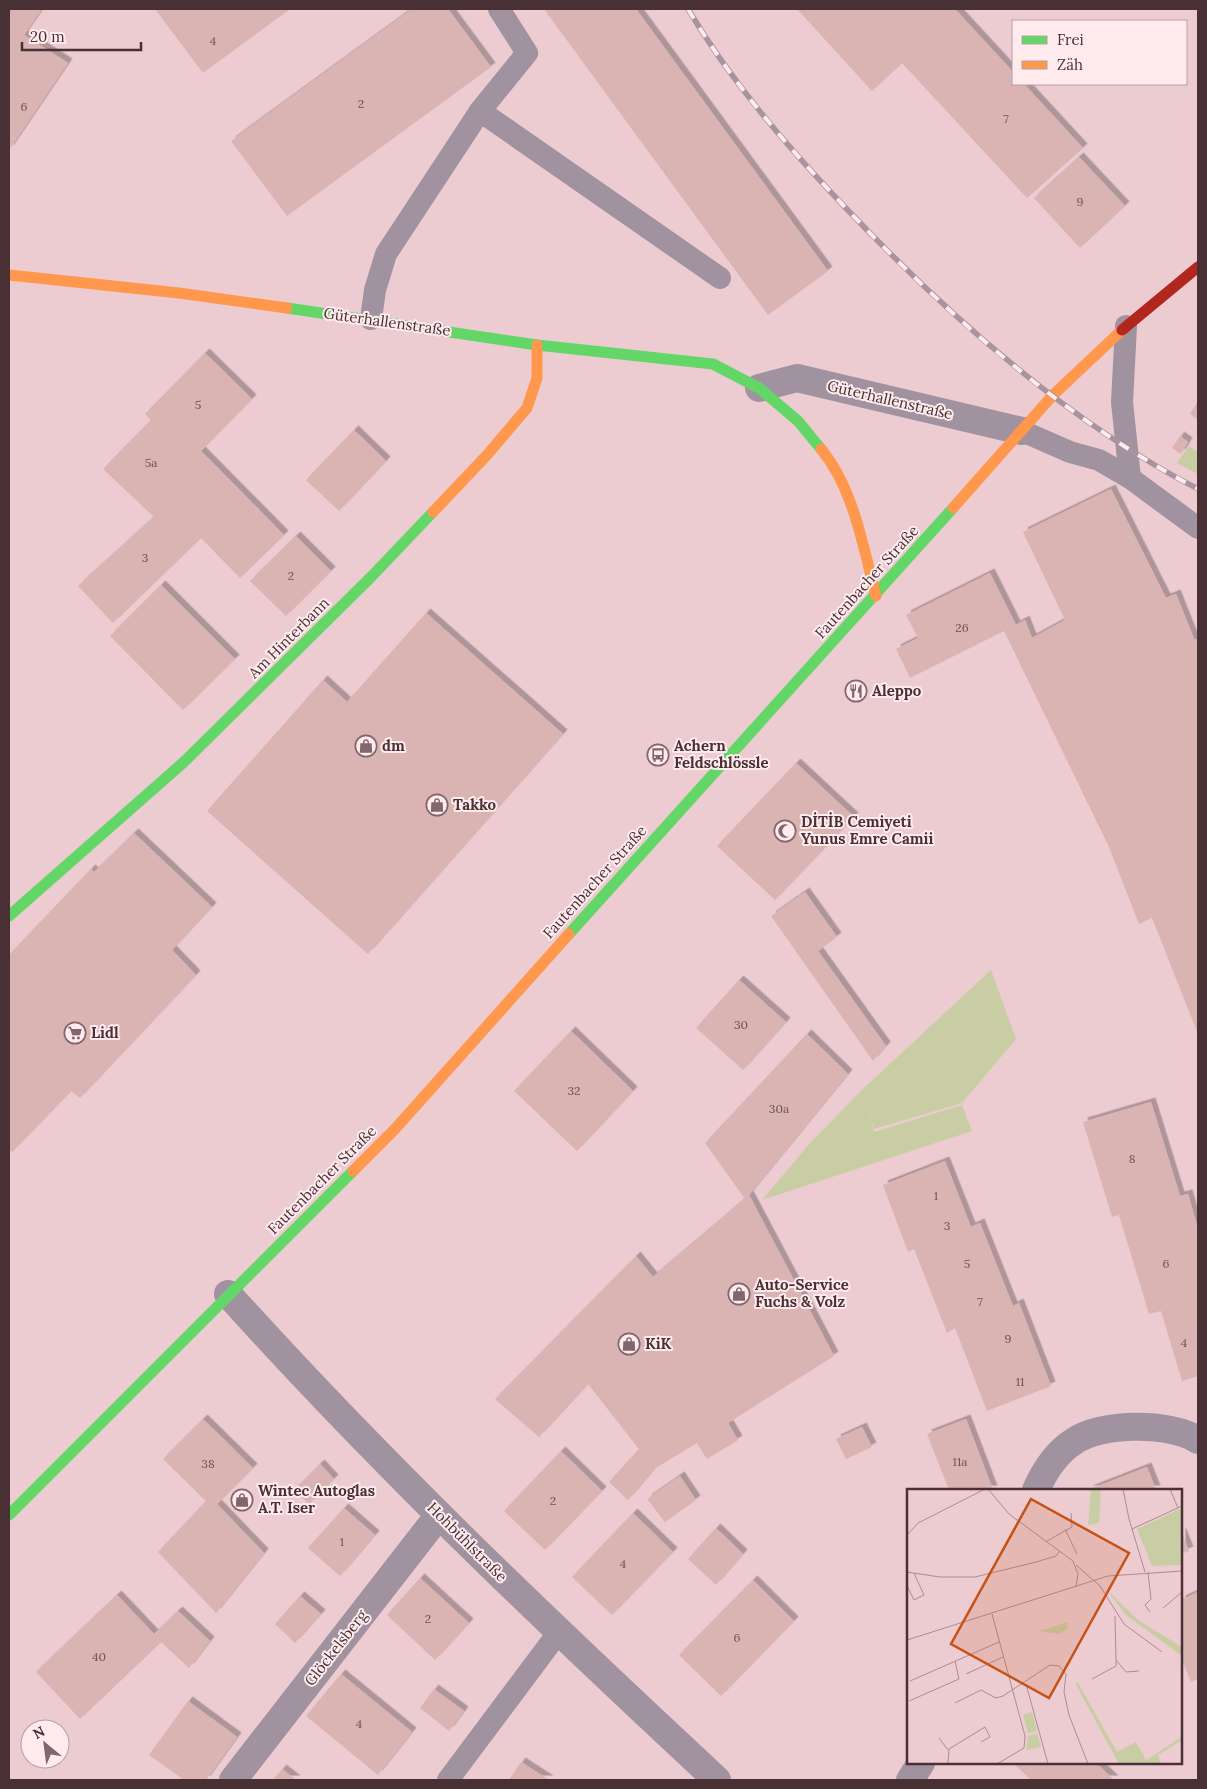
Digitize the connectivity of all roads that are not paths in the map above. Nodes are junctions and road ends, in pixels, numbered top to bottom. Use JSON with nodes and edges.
{"nodes":[{"id":1,"x":498,"y":9,"type":"edge"},
{"id":2,"x":480,"y":111,"type":"junction"},
{"id":3,"x":1198,"y":267,"type":"edge"},
{"id":4,"x":9,"y":275,"type":"edge"},
{"id":5,"x":720,"y":278,"type":"dead end"},
{"id":6,"x":370,"y":319,"type":"junction"},
{"id":7,"x":1126,"y":326,"type":"junction"},
{"id":8,"x":537,"y":345,"type":"junction"},
{"id":9,"x":759,"y":388,"type":"junction"},
{"id":10,"x":1022,"y":431,"type":"junction"},
{"id":11,"x":1130,"y":478,"type":"junction"},
{"id":12,"x":1198,"y":528,"type":"edge"},
{"id":13,"x":876,"y":596,"type":"junction"},
{"id":14,"x":9,"y":916,"type":"edge"},
{"id":15,"x":228,"y":1294,"type":"junction"},
{"id":16,"x":1198,"y":1440,"type":"edge"},
{"id":17,"x":1036,"y":1489,"type":"edge"},
{"id":18,"x":9,"y":1515,"type":"edge"},
{"id":19,"x":439,"y":1515,"type":"junction"},
{"id":20,"x":558,"y":1632,"type":"junction"},
{"id":21,"x":233,"y":1780,"type":"edge"},
{"id":22,"x":448,"y":1780,"type":"edge"},
{"id":23,"x":717,"y":1780,"type":"edge"}],
"edges":[{"from":1,"to":2,"type":"lane"},
{"from":2,"to":5,"type":"lane"},
{"from":2,"to":6,"type":"lane"},
{"from":3,"to":7,"type":"street","name":"Fautenbacher Straße"},
{"from":4,"to":6,"type":"street","name":"Güterhallenstraße"},
{"from":6,"to":8,"type":"street","name":"Güterhallenstraße"},
{"from":7,"to":10,"type":"street","name":"Fautenbacher Straße"},
{"from":7,"to":11,"type":"lane"},
{"from":8,"to":9,"type":"street","name":"Güterhallenstraße"},
{"from":8,"to":14,"type":"street","name":"Am Hinterbann"},
{"from":9,"to":10,"type":"street","name":"Güterhallenstraße"},
{"from":9,"to":13,"type":"street","name":"Güterhallenstraße"},
{"from":10,"to":11,"type":"lane"},
{"from":10,"to":13,"type":"street","name":"Fautenbacher Straße"},
{"from":11,"to":12,"type":"lane"},
{"from":13,"to":15,"type":"street","name":"Fautenbacher Straße"},
{"from":15,"to":18,"type":"street","name":"Fautenbacher Straße"},
{"from":15,"to":19,"type":"street","name":"Hohbühlstraße"},
{"from":16,"to":17,"type":"street"},
{"from":19,"to":20,"type":"street","name":"Hohbühlstraße"},
{"from":19,"to":21,"type":"street","name":"Glöckelsberg"},
{"from":20,"to":22,"type":"lane"},
{"from":20,"to":23,"type":"street","name":"Hohbühlstraße"}]}
